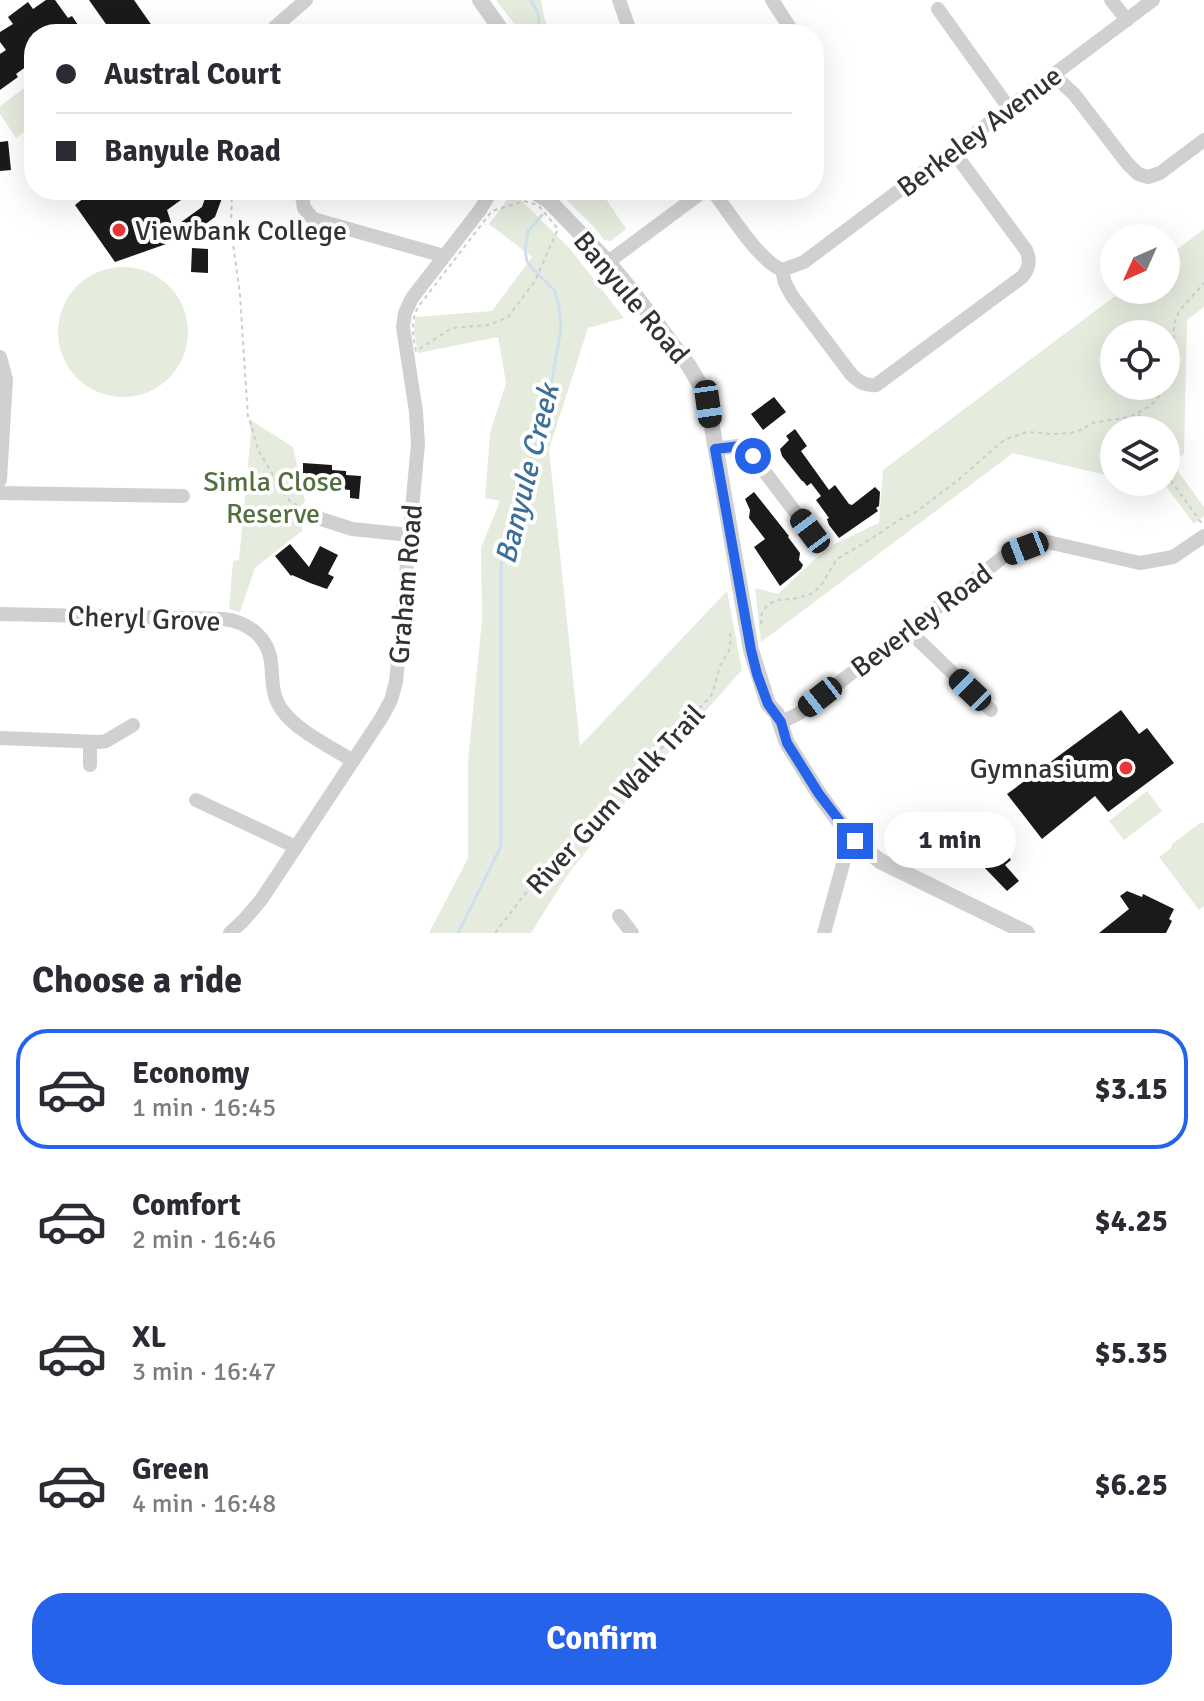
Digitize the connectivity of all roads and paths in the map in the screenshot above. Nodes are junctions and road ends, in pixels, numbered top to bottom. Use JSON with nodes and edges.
{"nodes":[{"id":1,"x":306,"y":0,"type":"edge"},
{"id":2,"x":480,"y":0,"type":"edge"},
{"id":3,"x":619,"y":0,"type":"edge"},
{"id":4,"x":772,"y":0,"type":"edge"},
{"id":5,"x":1111,"y":0,"type":"edge"},
{"id":6,"x":1153,"y":0,"type":"edge"},
{"id":7,"x":938,"y":9,"type":"dead end"},
{"id":8,"x":1127,"y":20,"type":"junction"},
{"id":9,"x":278,"y":24,"type":"edge"},
{"id":10,"x":497,"y":24,"type":"edge"},
{"id":11,"x":627,"y":24,"type":"edge"},
{"id":12,"x":788,"y":24,"type":"edge"},
{"id":13,"x":1058,"y":71,"type":"junction"},
{"id":14,"x":1009,"y":108,"type":"junction"},
{"id":15,"x":1204,"y":140,"type":"edge"},
{"id":16,"x":953,"y":151,"type":"junction"},
{"id":17,"x":232,"y":200,"type":"edge"},
{"id":18,"x":303,"y":200,"type":"edge"},
{"id":19,"x":486,"y":200,"type":"edge"},
{"id":20,"x":492,"y":200,"type":"edge"},
{"id":21,"x":692,"y":200,"type":"edge"},
{"id":22,"x":720,"y":200,"type":"edge"},
{"id":23,"x":551,"y":201,"type":"edge"},
{"id":24,"x":480,"y":210,"type":"junction"},
{"id":25,"x":444,"y":256,"type":"junction"},
{"id":26,"x":543,"y":262,"type":"joint"},
{"id":27,"x":604,"y":265,"type":"junction"},
{"id":28,"x":784,"y":275,"type":"junction"},
{"id":29,"x":1204,"y":283,"type":"edge"},
{"id":30,"x":0,"y":357,"type":"edge"},
{"id":31,"x":1139,"y":413,"type":"junction"},
{"id":32,"x":1140,"y":416,"type":"edge"},
{"id":33,"x":714,"y":440,"type":"junction"},
{"id":34,"x":0,"y":480,"type":"edge"},
{"id":35,"x":0,"y":493,"type":"edge"},
{"id":36,"x":1180,"y":494,"type":"edge"},
{"id":37,"x":183,"y":496,"type":"dead end"},
{"id":38,"x":309,"y":513,"type":"joint"},
{"id":39,"x":1204,"y":527,"type":"edge"},
{"id":40,"x":410,"y":535,"type":"junction"},
{"id":41,"x":1204,"y":536,"type":"edge"},
{"id":42,"x":820,"y":545,"type":"dead end"},
{"id":43,"x":0,"y":614,"type":"edge"},
{"id":44,"x":747,"y":629,"type":"junction"},
{"id":45,"x":908,"y":630,"type":"junction"},
{"id":46,"x":991,"y":710,"type":"dead end"},
{"id":47,"x":781,"y":722,"type":"junction"},
{"id":48,"x":133,"y":725,"type":"dead end"},
{"id":49,"x":0,"y":738,"type":"edge"},
{"id":50,"x":90,"y":742,"type":"junction"},
{"id":51,"x":353,"y":761,"type":"junction"},
{"id":52,"x":90,"y":765,"type":"dead end"},
{"id":53,"x":196,"y":800,"type":"dead end"},
{"id":54,"x":855,"y":841,"type":"junction"},
{"id":55,"x":296,"y":847,"type":"junction"},
{"id":56,"x":619,"y":916,"type":"dead end"},
{"id":57,"x":230,"y":933,"type":"edge"},
{"id":58,"x":495,"y":933,"type":"edge"},
{"id":59,"x":632,"y":933,"type":"edge"},
{"id":60,"x":824,"y":933,"type":"edge"},
{"id":61,"x":1027,"y":933,"type":"edge"}],
"edges":[{"from":1,"to":9,"type":"street"},
{"from":2,"to":10,"type":"street"},
{"from":3,"to":11,"type":"street"},
{"from":4,"to":12,"type":"street"},
{"from":5,"to":8,"type":"street"},
{"from":6,"to":8,"type":"street","name":"Berkeley Avenue"},
{"from":7,"to":14,"type":"street"},
{"from":8,"to":13,"type":"street","name":"Berkeley Avenue"},
{"from":13,"to":14,"type":"street","name":"Berkeley Avenue"},
{"from":13,"to":15,"type":"street"},
{"from":14,"to":16,"type":"street","name":"Berkeley Avenue"},
{"from":16,"to":28,"type":"street","name":"Berkeley Avenue"},
{"from":16,"to":28,"type":"street"},
{"from":17,"to":38,"type":"path"},
{"from":18,"to":25,"type":"street"},
{"from":19,"to":24,"type":"street","name":"Graham Road"},
{"from":20,"to":24,"type":"street","name":"Graham Road"},
{"from":21,"to":27,"type":"street"},
{"from":22,"to":28,"type":"street"},
{"from":23,"to":27,"type":"street","name":"Banyule Road"},
{"from":24,"to":25,"type":"street","name":"Graham Road"},
{"from":25,"to":40,"type":"street","name":"Graham Road"},
{"from":26,"to":26,"type":"path"},
{"from":27,"to":33,"type":"street","name":"Banyule Road"},
{"from":27,"to":33,"type":"street","name":"Banyule Road"},
{"from":29,"to":31,"type":"path"},
{"from":30,"to":34,"type":"street"},
{"from":31,"to":32,"type":"path"},
{"from":31,"to":44,"type":"path","name":"River Gum Walk Trail"},
{"from":33,"to":42,"type":"street"},
{"from":33,"to":44,"type":"street","name":"Banyule Road"},
{"from":35,"to":37,"type":"street"},
{"from":36,"to":39,"type":"path"},
{"from":38,"to":40,"type":"street"},
{"from":40,"to":51,"type":"street","name":"Graham Road"},
{"from":41,"to":45,"type":"street","name":"Beverley Road"},
{"from":43,"to":51,"type":"street","name":"Cheryl Grove"},
{"from":44,"to":47,"type":"street","name":"Banyule Road"},
{"from":44,"to":58,"type":"path","name":"River Gum Walk Trail"},
{"from":45,"to":46,"type":"street"},
{"from":45,"to":47,"type":"street","name":"Beverley Road"},
{"from":47,"to":54,"type":"street","name":"Banyule Road"},
{"from":48,"to":50,"type":"street"},
{"from":49,"to":50,"type":"street"},
{"from":50,"to":52,"type":"street"},
{"from":51,"to":55,"type":"street","name":"Graham Road"},
{"from":53,"to":55,"type":"street"},
{"from":54,"to":60,"type":"street"},
{"from":54,"to":61,"type":"street","name":"Banyule Road"},
{"from":55,"to":57,"type":"street","name":"Graham Road"},
{"from":56,"to":59,"type":"street"}]}
